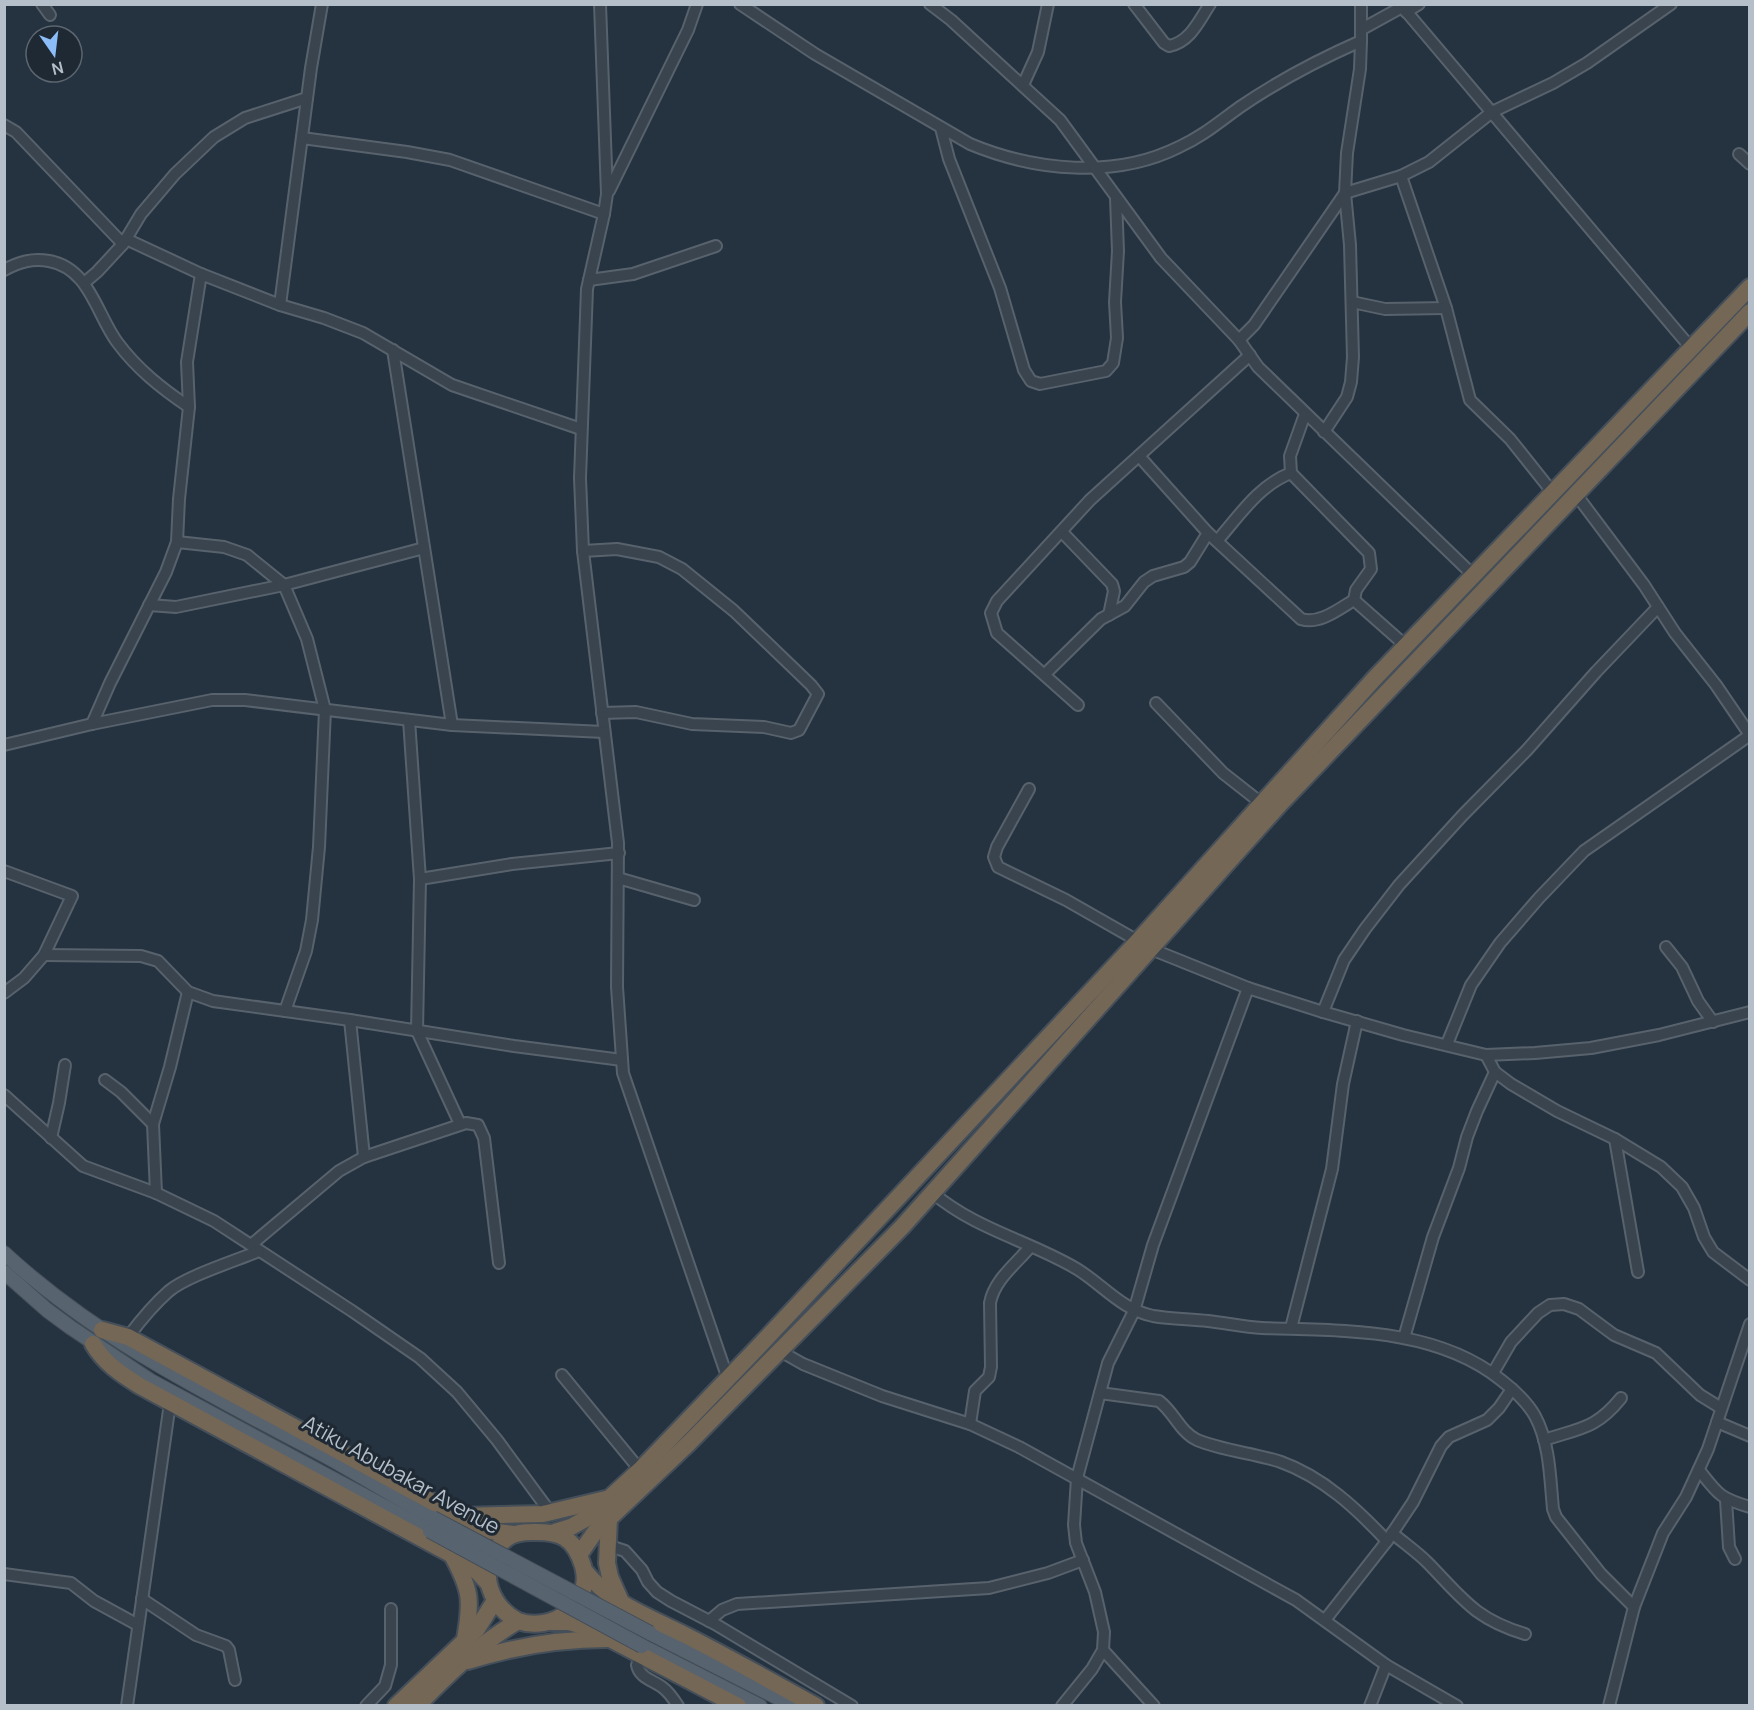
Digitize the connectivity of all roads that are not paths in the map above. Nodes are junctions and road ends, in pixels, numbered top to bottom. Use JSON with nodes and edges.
{"nodes":[{"id":1,"x":42,"y":4,"type":"edge"},
{"id":2,"x":322,"y":4,"type":"edge"},
{"id":3,"x":600,"y":4,"type":"edge"},
{"id":4,"x":697,"y":4,"type":"edge"},
{"id":5,"x":740,"y":4,"type":"edge"},
{"id":6,"x":930,"y":4,"type":"edge"},
{"id":7,"x":1048,"y":4,"type":"edge"},
{"id":8,"x":1134,"y":4,"type":"edge"},
{"id":9,"x":1210,"y":4,"type":"edge"},
{"id":10,"x":1361,"y":4,"type":"edge"},
{"id":11,"x":1419,"y":4,"type":"edge"},
{"id":12,"x":1671,"y":4,"type":"edge"},
{"id":13,"x":1402,"y":8,"type":"edge"},
{"id":14,"x":945,"y":9,"type":"edge"},
{"id":15,"x":50,"y":15,"type":"dead end"},
{"id":16,"x":1362,"y":29,"type":"junction"},
{"id":17,"x":1361,"y":41,"type":"junction"},
{"id":18,"x":1023,"y":85,"type":"junction"},
{"id":19,"x":307,"y":98,"type":"junction"},
{"id":20,"x":1492,"y":112,"type":"junction"},
{"id":21,"x":4,"y":125,"type":"edge"},
{"id":22,"x":941,"y":128,"type":"junction"},
{"id":23,"x":302,"y":138,"type":"junction"},
{"id":24,"x":1740,"y":154,"type":"dead end"},
{"id":25,"x":1749,"y":164,"type":"edge"},
{"id":26,"x":1094,"y":167,"type":"junction"},
{"id":27,"x":1401,"y":176,"type":"junction"},
{"id":28,"x":1345,"y":193,"type":"junction"},
{"id":29,"x":607,"y":194,"type":"junction"},
{"id":30,"x":1116,"y":198,"type":"junction"},
{"id":31,"x":604,"y":214,"type":"junction"},
{"id":32,"x":124,"y":242,"type":"junction"},
{"id":33,"x":716,"y":246,"type":"dead end"},
{"id":34,"x":4,"y":270,"type":"edge"},
{"id":35,"x":201,"y":274,"type":"junction"},
{"id":36,"x":589,"y":280,"type":"junction"},
{"id":37,"x":84,"y":283,"type":"junction"},
{"id":38,"x":1749,"y":287,"type":"edge"},
{"id":39,"x":1352,"y":302,"type":"junction"},
{"id":40,"x":280,"y":305,"type":"junction"},
{"id":41,"x":1446,"y":308,"type":"junction"},
{"id":42,"x":1749,"y":312,"type":"edge"},
{"id":43,"x":1239,"y":340,"type":"junction"},
{"id":44,"x":1691,"y":348,"type":"junction"},
{"id":45,"x":393,"y":350,"type":"junction"},
{"id":46,"x":1250,"y":355,"type":"junction"},
{"id":47,"x":189,"y":407,"type":"junction"},
{"id":48,"x":1305,"y":414,"type":"junction"},
{"id":49,"x":581,"y":429,"type":"junction"},
{"id":50,"x":1324,"y":432,"type":"junction"},
{"id":51,"x":1139,"y":456,"type":"junction"},
{"id":52,"x":1291,"y":473,"type":"junction"},
{"id":53,"x":1553,"y":493,"type":"junction"},
{"id":54,"x":1575,"y":493,"type":"junction"},
{"id":55,"x":1062,"y":532,"type":"junction"},
{"id":56,"x":1208,"y":533,"type":"junction"},
{"id":57,"x":1217,"y":541,"type":"junction"},
{"id":58,"x":177,"y":543,"type":"junction"},
{"id":59,"x":424,"y":548,"type":"junction"},
{"id":60,"x":583,"y":550,"type":"junction"},
{"id":61,"x":1473,"y":576,"type":"junction"},
{"id":62,"x":284,"y":585,"type":"junction"},
{"id":63,"x":1354,"y":600,"type":"junction"},
{"id":64,"x":149,"y":605,"type":"junction"},
{"id":65,"x":1659,"y":607,"type":"junction"},
{"id":66,"x":1109,"y":615,"type":"junction"},
{"id":67,"x":1406,"y":646,"type":"junction"},
{"id":68,"x":1045,"y":674,"type":"junction"},
{"id":69,"x":1156,"y":704,"type":"dead end"},
{"id":70,"x":1078,"y":705,"type":"dead end"},
{"id":71,"x":325,"y":710,"type":"junction"},
{"id":72,"x":602,"y":712,"type":"junction"},
{"id":73,"x":410,"y":720,"type":"junction"},
{"id":74,"x":92,"y":724,"type":"junction"},
{"id":75,"x":452,"y":725,"type":"junction"},
{"id":76,"x":604,"y":732,"type":"junction"},
{"id":77,"x":1749,"y":735,"type":"edge"},
{"id":78,"x":4,"y":745,"type":"edge"},
{"id":79,"x":1029,"y":789,"type":"dead end"},
{"id":80,"x":1267,"y":808,"type":"junction"},
{"id":81,"x":619,"y":854,"type":"junction"},
{"id":82,"x":4,"y":871,"type":"edge"},
{"id":83,"x":618,"y":878,"type":"junction"},
{"id":84,"x":420,"y":879,"type":"junction"},
{"id":85,"x":694,"y":900,"type":"dead end"},
{"id":86,"x":1144,"y":945,"type":"junction"},
{"id":87,"x":1666,"y":947,"type":"dead end"},
{"id":88,"x":44,"y":955,"type":"junction"},
{"id":89,"x":1248,"y":988,"type":"junction"},
{"id":90,"x":188,"y":992,"type":"junction"},
{"id":91,"x":4,"y":993,"type":"edge"},
{"id":92,"x":285,"y":1011,"type":"junction"},
{"id":93,"x":1323,"y":1012,"type":"junction"},
{"id":94,"x":1749,"y":1012,"type":"edge"},
{"id":95,"x":350,"y":1020,"type":"junction"},
{"id":96,"x":1358,"y":1021,"type":"junction"},
{"id":97,"x":1713,"y":1022,"type":"junction"},
{"id":98,"x":417,"y":1031,"type":"junction"},
{"id":99,"x":1447,"y":1044,"type":"junction"},
{"id":100,"x":1486,"y":1054,"type":"junction"},
{"id":101,"x":622,"y":1060,"type":"junction"},
{"id":102,"x":65,"y":1065,"type":"dead end"},
{"id":103,"x":1495,"y":1072,"type":"junction"},
{"id":104,"x":105,"y":1080,"type":"dead end"},
{"id":105,"x":4,"y":1095,"type":"edge"},
{"id":106,"x":153,"y":1124,"type":"junction"},
{"id":107,"x":460,"y":1124,"type":"junction"},
{"id":108,"x":51,"y":1138,"type":"junction"},
{"id":109,"x":1615,"y":1139,"type":"junction"},
{"id":110,"x":364,"y":1157,"type":"junction"},
{"id":111,"x":156,"y":1193,"type":"junction"},
{"id":112,"x":933,"y":1193,"type":"junction"},
{"id":113,"x":1030,"y":1247,"type":"junction"},
{"id":114,"x":255,"y":1248,"type":"junction"},
{"id":115,"x":4,"y":1253,"type":"edge"},
{"id":116,"x":499,"y":1263,"type":"dead end"},
{"id":117,"x":4,"y":1272,"type":"edge"},
{"id":118,"x":1638,"y":1272,"type":"dead end"},
{"id":119,"x":1749,"y":1280,"type":"edge"},
{"id":120,"x":1134,"y":1311,"type":"junction"},
{"id":121,"x":1749,"y":1324,"type":"edge"},
{"id":122,"x":1291,"y":1328,"type":"junction"},
{"id":123,"x":97,"y":1337,"type":"junction"},
{"id":124,"x":128,"y":1337,"type":"junction"},
{"id":125,"x":1404,"y":1338,"type":"junction"},
{"id":126,"x":780,"y":1351,"type":"junction"},
{"id":127,"x":1492,"y":1373,"type":"junction"},
{"id":128,"x":562,"y":1375,"type":"dead end"},
{"id":129,"x":728,"y":1379,"type":"junction"},
{"id":130,"x":1512,"y":1389,"type":"junction"},
{"id":131,"x":1100,"y":1393,"type":"junction"},
{"id":132,"x":1621,"y":1398,"type":"dead end"},
{"id":133,"x":170,"y":1403,"type":"junction"},
{"id":134,"x":1721,"y":1408,"type":"junction"},
{"id":135,"x":1717,"y":1422,"type":"junction"},
{"id":136,"x":970,"y":1424,"type":"junction"},
{"id":137,"x":1749,"y":1436,"type":"edge"},
{"id":138,"x":1544,"y":1440,"type":"junction"},
{"id":139,"x":640,"y":1470,"type":"junction"},
{"id":140,"x":1699,"y":1470,"type":"junction"},
{"id":141,"x":1077,"y":1478,"type":"junction"},
{"id":142,"x":607,"y":1499,"type":"junction"},
{"id":143,"x":1726,"y":1500,"type":"junction"},
{"id":144,"x":1749,"y":1506,"type":"edge"},
{"id":145,"x":550,"y":1512,"type":"junction"},
{"id":146,"x":458,"y":1516,"type":"junction"},
{"id":147,"x":609,"y":1519,"type":"junction"},
{"id":148,"x":432,"y":1525,"type":"junction"},
{"id":149,"x":555,"y":1532,"type":"junction"},
{"id":150,"x":513,"y":1534,"type":"junction"},
{"id":151,"x":1389,"y":1537,"type":"junction"},
{"id":152,"x":607,"y":1545,"type":"junction"},
{"id":153,"x":451,"y":1554,"type":"junction"},
{"id":154,"x":1735,"y":1559,"type":"dead end"},
{"id":155,"x":1083,"y":1560,"type":"junction"},
{"id":156,"x":582,"y":1562,"type":"junction"},
{"id":157,"x":4,"y":1574,"type":"edge"},
{"id":158,"x":488,"y":1583,"type":"junction"},
{"id":159,"x":142,"y":1599,"type":"junction"},
{"id":160,"x":494,"y":1602,"type":"junction"},
{"id":161,"x":623,"y":1605,"type":"junction"},
{"id":162,"x":1634,"y":1606,"type":"junction"},
{"id":163,"x":391,"y":1609,"type":"dead end"},
{"id":164,"x":1325,"y":1620,"type":"junction"},
{"id":165,"x":709,"y":1621,"type":"junction"},
{"id":166,"x":518,"y":1622,"type":"junction"},
{"id":167,"x":550,"y":1623,"type":"junction"},
{"id":168,"x":138,"y":1625,"type":"junction"},
{"id":169,"x":1525,"y":1634,"type":"dead end"},
{"id":170,"x":465,"y":1639,"type":"junction"},
{"id":171,"x":609,"y":1639,"type":"junction"},
{"id":172,"x":1103,"y":1650,"type":"junction"},
{"id":173,"x":642,"y":1651,"type":"junction"},
{"id":174,"x":461,"y":1663,"type":"junction"},
{"id":175,"x":1386,"y":1665,"type":"junction"},
{"id":176,"x":235,"y":1680,"type":"dead end"},
{"id":177,"x":385,"y":1686,"type":"junction"},
{"id":178,"x":397,"y":1704,"type":"edge"},
{"id":179,"x":421,"y":1705,"type":"edge"},
{"id":180,"x":127,"y":1706,"type":"edge"},
{"id":181,"x":366,"y":1706,"type":"edge"},
{"id":182,"x":678,"y":1706,"type":"edge"},
{"id":183,"x":738,"y":1706,"type":"edge"},
{"id":184,"x":760,"y":1706,"type":"edge"},
{"id":185,"x":794,"y":1706,"type":"edge"},
{"id":186,"x":816,"y":1706,"type":"edge"},
{"id":187,"x":852,"y":1706,"type":"edge"},
{"id":188,"x":1062,"y":1706,"type":"edge"},
{"id":189,"x":1154,"y":1706,"type":"edge"},
{"id":190,"x":1370,"y":1706,"type":"edge"},
{"id":191,"x":1457,"y":1706,"type":"edge"},
{"id":192,"x":1609,"y":1706,"type":"edge"}],
"edges":[{"from":1,"to":15,"type":"street"},
{"from":2,"to":19,"type":"street"},
{"from":3,"to":29,"type":"street"},
{"from":4,"to":29,"type":"street"},
{"from":5,"to":22,"type":"street"},
{"from":6,"to":14,"type":"street"},
{"from":7,"to":18,"type":"street"},
{"from":8,"to":9,"type":"street"},
{"from":10,"to":16,"type":"street"},
{"from":11,"to":13,"type":"street"},
{"from":12,"to":20,"type":"street"},
{"from":13,"to":16,"type":"street"},
{"from":13,"to":20,"type":"street"},
{"from":14,"to":18,"type":"street"},
{"from":16,"to":17,"type":"street"},
{"from":17,"to":26,"type":"street"},
{"from":17,"to":28,"type":"street"},
{"from":18,"to":26,"type":"street"},
{"from":19,"to":23,"type":"street"},
{"from":19,"to":32,"type":"street"},
{"from":20,"to":27,"type":"street"},
{"from":20,"to":44,"type":"street"},
{"from":21,"to":32,"type":"street"},
{"from":22,"to":26,"type":"street"},
{"from":22,"to":30,"type":"street"},
{"from":23,"to":31,"type":"street"},
{"from":23,"to":40,"type":"street"},
{"from":24,"to":25,"type":"street"},
{"from":26,"to":30,"type":"street"},
{"from":27,"to":28,"type":"street"},
{"from":27,"to":41,"type":"street"},
{"from":28,"to":39,"type":"street"},
{"from":28,"to":43,"type":"street"},
{"from":29,"to":31,"type":"street"},
{"from":30,"to":43,"type":"street"},
{"from":31,"to":36,"type":"street"},
{"from":32,"to":35,"type":"street"},
{"from":32,"to":37,"type":"street"},
{"from":33,"to":36,"type":"street"},
{"from":34,"to":37,"type":"street"},
{"from":35,"to":40,"type":"street"},
{"from":35,"to":47,"type":"street"},
{"from":36,"to":49,"type":"street"},
{"from":37,"to":47,"type":"street"},
{"from":38,"to":44,"type":"highway"},
{"from":39,"to":41,"type":"street"},
{"from":39,"to":50,"type":"street"},
{"from":40,"to":45,"type":"street"},
{"from":41,"to":53,"type":"street"},
{"from":42,"to":54,"type":"highway"},
{"from":43,"to":46,"type":"street"},
{"from":44,"to":53,"type":"highway"},
{"from":45,"to":49,"type":"street"},
{"from":45,"to":59,"type":"street"},
{"from":46,"to":48,"type":"street"},
{"from":46,"to":51,"type":"street"},
{"from":47,"to":58,"type":"street"},
{"from":48,"to":50,"type":"street"},
{"from":48,"to":52,"type":"street"},
{"from":49,"to":60,"type":"street"},
{"from":50,"to":61,"type":"street"},
{"from":51,"to":55,"type":"street"},
{"from":51,"to":56,"type":"street"},
{"from":52,"to":57,"type":"street"},
{"from":52,"to":63,"type":"street"},
{"from":53,"to":61,"type":"highway"},
{"from":54,"to":65,"type":"street"},
{"from":54,"to":80,"type":"highway"},
{"from":55,"to":66,"type":"street"},
{"from":55,"to":68,"type":"street"},
{"from":56,"to":57,"type":"street"},
{"from":56,"to":66,"type":"street"},
{"from":57,"to":63,"type":"street"},
{"from":58,"to":62,"type":"street"},
{"from":58,"to":64,"type":"street"},
{"from":59,"to":62,"type":"street"},
{"from":59,"to":75,"type":"street"},
{"from":60,"to":72,"type":"street"},
{"from":60,"to":72,"type":"street"},
{"from":61,"to":67,"type":"highway"},
{"from":62,"to":64,"type":"street"},
{"from":62,"to":71,"type":"street"},
{"from":63,"to":67,"type":"street"},
{"from":64,"to":74,"type":"street"},
{"from":65,"to":77,"type":"street"},
{"from":65,"to":93,"type":"street"},
{"from":66,"to":68,"type":"street"},
{"from":67,"to":80,"type":"highway"},
{"from":68,"to":70,"type":"street"},
{"from":69,"to":80,"type":"street"},
{"from":71,"to":73,"type":"street"},
{"from":71,"to":74,"type":"street"},
{"from":71,"to":92,"type":"street"},
{"from":72,"to":76,"type":"street"},
{"from":73,"to":75,"type":"street"},
{"from":73,"to":84,"type":"street"},
{"from":74,"to":78,"type":"street"},
{"from":75,"to":76,"type":"street"},
{"from":76,"to":81,"type":"street"},
{"from":77,"to":99,"type":"street"},
{"from":79,"to":86,"type":"street"},
{"from":80,"to":86,"type":"highway"},
{"from":81,"to":83,"type":"street"},
{"from":81,"to":84,"type":"street"},
{"from":82,"to":88,"type":"street"},
{"from":83,"to":85,"type":"street"},
{"from":83,"to":101,"type":"street"},
{"from":84,"to":98,"type":"street"},
{"from":86,"to":89,"type":"street"},
{"from":86,"to":112,"type":"highway"},
{"from":86,"to":129,"type":"highway"},
{"from":87,"to":97,"type":"street"},
{"from":88,"to":90,"type":"street"},
{"from":88,"to":91,"type":"street"},
{"from":89,"to":93,"type":"street"},
{"from":89,"to":120,"type":"street"},
{"from":90,"to":92,"type":"street"},
{"from":90,"to":106,"type":"street"},
{"from":92,"to":95,"type":"street"},
{"from":93,"to":96,"type":"street"},
{"from":94,"to":97,"type":"street"},
{"from":95,"to":98,"type":"street"},
{"from":95,"to":110,"type":"street"},
{"from":96,"to":99,"type":"street"},
{"from":96,"to":122,"type":"street"},
{"from":97,"to":100,"type":"street"},
{"from":98,"to":101,"type":"street"},
{"from":98,"to":107,"type":"street"},
{"from":99,"to":100,"type":"street"},
{"from":100,"to":103,"type":"street"},
{"from":101,"to":129,"type":"street"},
{"from":102,"to":108,"type":"street"},
{"from":103,"to":109,"type":"street"},
{"from":103,"to":125,"type":"street"},
{"from":104,"to":106,"type":"street"},
{"from":105,"to":108,"type":"street"},
{"from":106,"to":111,"type":"street"},
{"from":107,"to":110,"type":"street"},
{"from":107,"to":116,"type":"street"},
{"from":108,"to":111,"type":"street"},
{"from":109,"to":118,"type":"street"},
{"from":109,"to":119,"type":"street"},
{"from":110,"to":114,"type":"street"},
{"from":111,"to":114,"type":"street"},
{"from":112,"to":113,"type":"street"},
{"from":112,"to":126,"type":"highway"},
{"from":113,"to":120,"type":"street"},
{"from":113,"to":136,"type":"street"},
{"from":114,"to":124,"type":"street"},
{"from":114,"to":145,"type":"street"},
{"from":115,"to":123,"type":"main road","name":"Atiku Abubakar Avenue"},
{"from":117,"to":123,"type":"main road","name":"Atiku Abubakar Avenue"},
{"from":120,"to":122,"type":"street"},
{"from":120,"to":131,"type":"street"},
{"from":121,"to":134,"type":"street"},
{"from":122,"to":125,"type":"street"},
{"from":123,"to":124,"type":"highway"},
{"from":123,"to":133,"type":"highway"},
{"from":123,"to":148,"type":"main road","name":"Atiku Abubakar Avenue"},
{"from":124,"to":146,"type":"highway"},
{"from":125,"to":127,"type":"street"},
{"from":126,"to":136,"type":"street"},
{"from":126,"to":147,"type":"highway"},
{"from":127,"to":130,"type":"street"},
{"from":127,"to":134,"type":"street"},
{"from":128,"to":139,"type":"street"},
{"from":129,"to":139,"type":"highway"},
{"from":130,"to":138,"type":"street"},
{"from":130,"to":151,"type":"street"},
{"from":131,"to":141,"type":"street"},
{"from":131,"to":151,"type":"street"},
{"from":132,"to":138,"type":"street"},
{"from":133,"to":153,"type":"highway"},
{"from":133,"to":159,"type":"street"},
{"from":134,"to":135,"type":"street"},
{"from":135,"to":137,"type":"street"},
{"from":135,"to":140,"type":"street"},
{"from":136,"to":141,"type":"street"},
{"from":138,"to":162,"type":"street"},
{"from":139,"to":142,"type":"highway"},
{"from":140,"to":143,"type":"street"},
{"from":140,"to":162,"type":"street"},
{"from":141,"to":155,"type":"street"},
{"from":141,"to":164,"type":"street"},
{"from":142,"to":145,"type":"highway"},
{"from":142,"to":149,"type":"highway"},
{"from":143,"to":144,"type":"street"},
{"from":143,"to":154,"type":"street"},
{"from":145,"to":146,"type":"highway"},
{"from":146,"to":150,"type":"highway"},
{"from":147,"to":152,"type":"highway"},
{"from":147,"to":156,"type":"highway"},
{"from":148,"to":173,"type":"main road","name":"Atiku Abubakar Avenue","bridge":true},
{"from":148,"to":185,"type":"main road","name":"Atiku Abubakar Avenue","bridge":true},
{"from":149,"to":150,"type":"highway"},
{"from":149,"to":156,"type":"highway"},
{"from":150,"to":158,"type":"highway"},
{"from":151,"to":164,"type":"street"},
{"from":151,"to":169,"type":"street"},
{"from":152,"to":161,"type":"highway"},
{"from":152,"to":165,"type":"street"},
{"from":153,"to":158,"type":"highway"},
{"from":153,"to":170,"type":"highway"},
{"from":155,"to":165,"type":"street"},
{"from":155,"to":172,"type":"street"},
{"from":156,"to":161,"type":"highway"},
{"from":156,"to":167,"type":"highway"},
{"from":157,"to":168,"type":"street"},
{"from":158,"to":160,"type":"highway"},
{"from":159,"to":168,"type":"street"},
{"from":159,"to":176,"type":"street"},
{"from":160,"to":166,"type":"highway"},
{"from":160,"to":170,"type":"highway"},
{"from":161,"to":186,"type":"highway"},
{"from":162,"to":192,"type":"street"},
{"from":163,"to":177,"type":"street"},
{"from":164,"to":175,"type":"street"},
{"from":165,"to":187,"type":"street"},
{"from":166,"to":167,"type":"highway"},
{"from":166,"to":174,"type":"highway"},
{"from":167,"to":171,"type":"highway"},
{"from":168,"to":180,"type":"street"},
{"from":170,"to":178,"type":"highway"},
{"from":171,"to":173,"type":"highway"},
{"from":171,"to":174,"type":"highway"},
{"from":172,"to":188,"type":"street"},
{"from":172,"to":189,"type":"street"},
{"from":173,"to":182,"type":"street"},
{"from":173,"to":183,"type":"highway"},
{"from":173,"to":184,"type":"main road","name":"Atiku Abubakar Avenue"},
{"from":174,"to":179,"type":"highway"},
{"from":175,"to":190,"type":"street"},
{"from":175,"to":191,"type":"street"},
{"from":177,"to":178,"type":"street"},
{"from":177,"to":181,"type":"street"}]}
